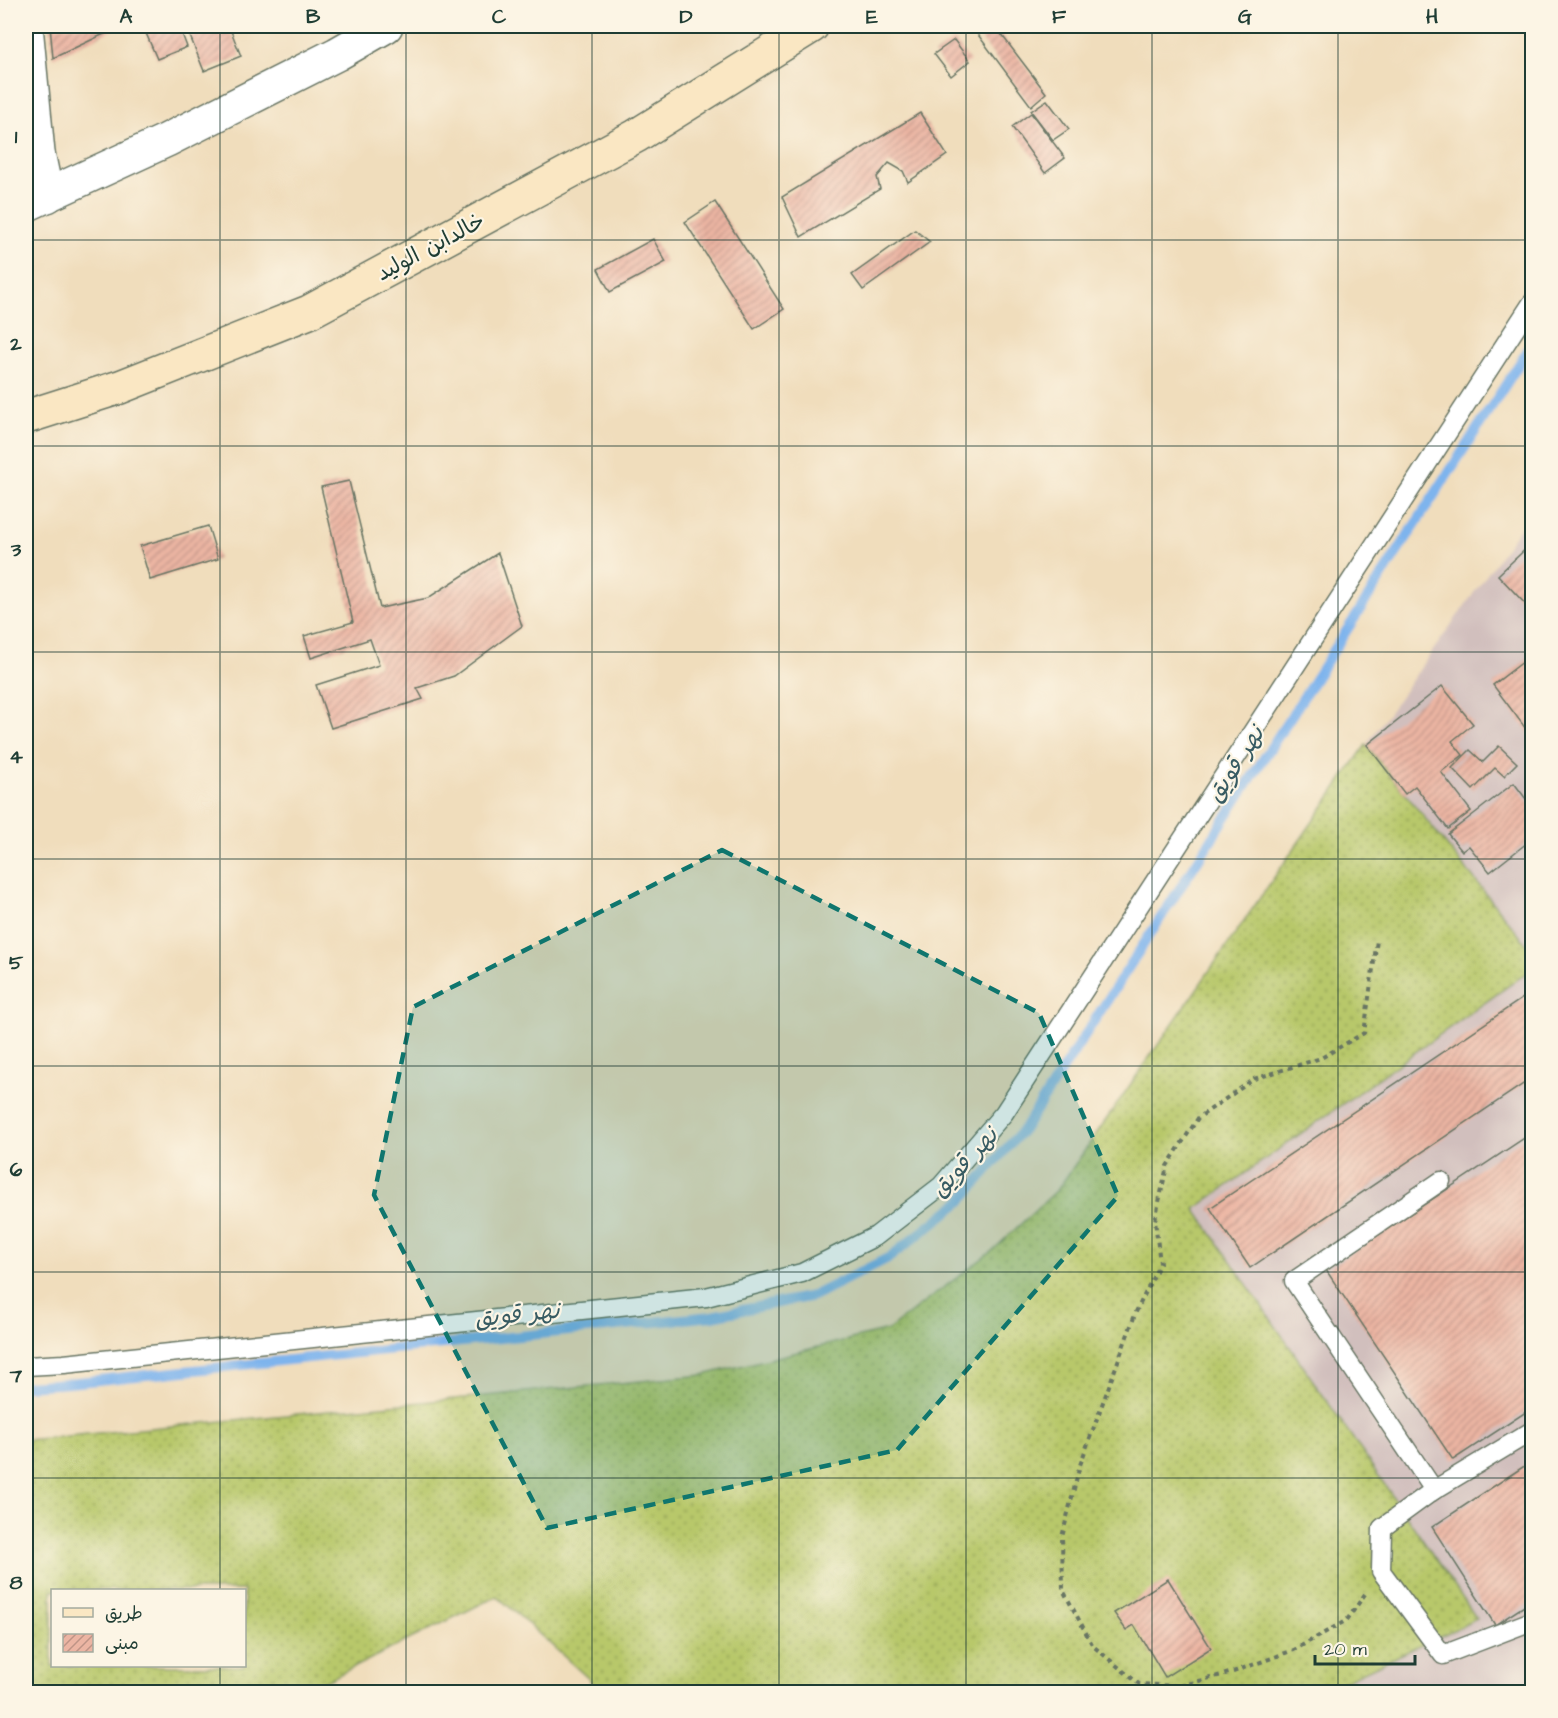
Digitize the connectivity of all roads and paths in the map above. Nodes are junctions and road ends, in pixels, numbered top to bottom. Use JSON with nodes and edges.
{"nodes":[{"id":1,"x":26,"y":26,"type":"edge"},
{"id":2,"x":386,"y":26,"type":"edge"},
{"id":3,"x":812,"y":26,"type":"edge"},
{"id":4,"x":32,"y":153,"type":"edge"},
{"id":5,"x":36,"y":201,"type":"edge"},
{"id":6,"x":1533,"y":303,"type":"edge"},
{"id":7,"x":26,"y":417,"type":"edge"},
{"id":8,"x":1377,"y":940,"type":"dead end"},
{"id":9,"x":1441,"y":1181,"type":"dead end"},
{"id":10,"x":26,"y":1366,"type":"edge"},
{"id":11,"x":1533,"y":1431,"type":"edge"},
{"id":12,"x":1434,"y":1490,"type":"junction"},
{"id":13,"x":1381,"y":1571,"type":"junction"},
{"id":14,"x":1533,"y":1622,"type":"edge"}],
"edges":[{"from":1,"to":4,"type":"street"},
{"from":2,"to":5,"type":"street"},
{"from":3,"to":7,"type":"main road","name":"خالدابن الوليد"},
{"from":4,"to":5,"type":"street"},
{"from":6,"to":10,"type":"lane"},
{"from":8,"to":13,"type":"path"},
{"from":9,"to":12,"type":"lane"},
{"from":11,"to":12,"type":"lane"},
{"from":12,"to":13,"type":"lane"},
{"from":13,"to":14,"type":"lane"}]}
